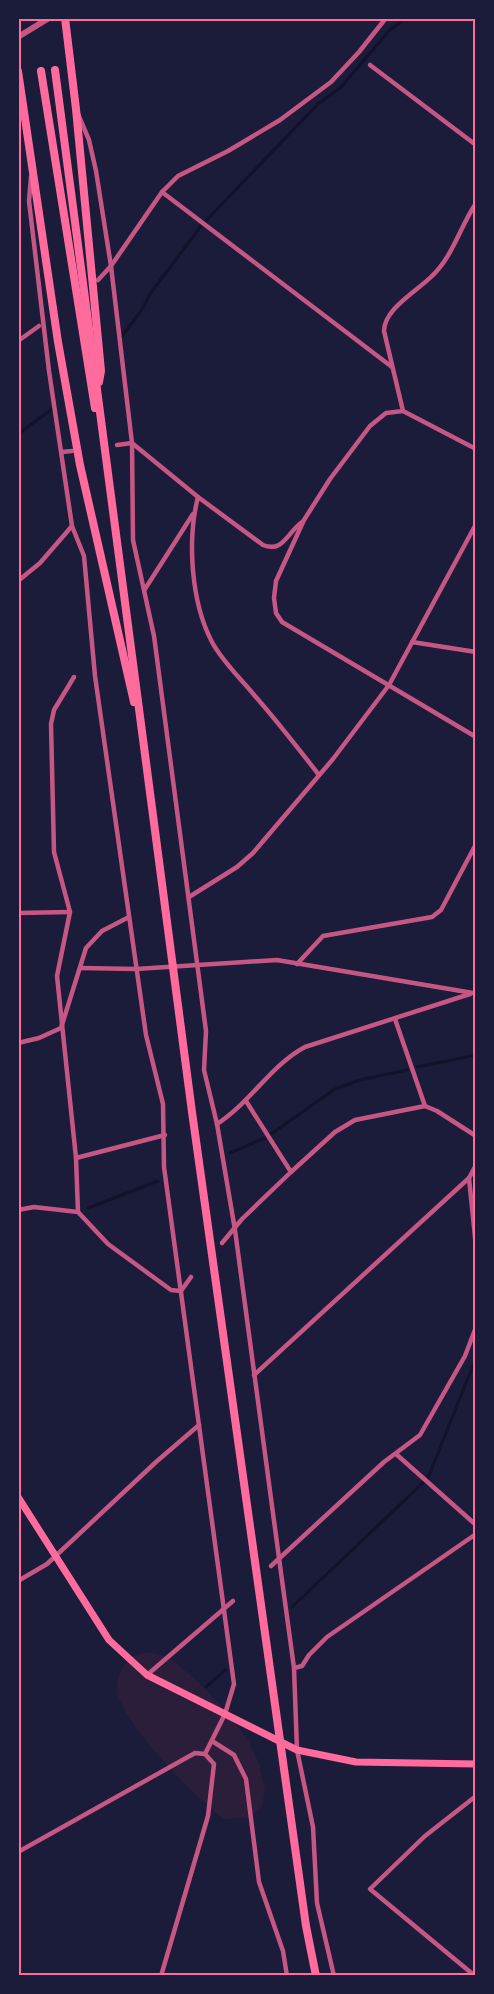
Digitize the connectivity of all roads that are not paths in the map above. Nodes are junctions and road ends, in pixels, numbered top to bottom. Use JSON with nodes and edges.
{"nodes":[{"id":1,"x":49,"y":18,"type":"edge"},
{"id":2,"x":65,"y":18,"type":"edge"},
{"id":3,"x":386,"y":18,"type":"edge"},
{"id":4,"x":18,"y":36,"type":"edge"},
{"id":5,"x":370,"y":65,"type":"dead end"},
{"id":6,"x":55,"y":70,"type":"dead end"},
{"id":7,"x":18,"y":71,"type":"edge"},
{"id":8,"x":41,"y":71,"type":"dead end"},
{"id":9,"x":76,"y":109,"type":"junction"},
{"id":10,"x":476,"y":144,"type":"edge"},
{"id":11,"x":32,"y":165,"type":"junction"},
{"id":12,"x":162,"y":192,"type":"junction"},
{"id":13,"x":476,"y":203,"type":"edge"},
{"id":14,"x":111,"y":266,"type":"junction"},
{"id":15,"x":98,"y":280,"type":"dead end"},
{"id":16,"x":39,"y":326,"type":"dead end"},
{"id":17,"x":18,"y":341,"type":"edge"},
{"id":18,"x":392,"y":367,"type":"junction"},
{"id":19,"x":98,"y":392,"type":"junction"},
{"id":20,"x":403,"y":411,"type":"junction"},
{"id":21,"x":132,"y":443,"type":"junction"},
{"id":22,"x":117,"y":445,"type":"dead end"},
{"id":23,"x":476,"y":448,"type":"edge"},
{"id":24,"x":72,"y":451,"type":"dead end"},
{"id":25,"x":62,"y":452,"type":"junction"},
{"id":26,"x":198,"y":497,"type":"junction"},
{"id":27,"x":194,"y":511,"type":"junction"},
{"id":28,"x":304,"y":520,"type":"junction"},
{"id":29,"x":476,"y":524,"type":"edge"},
{"id":30,"x":72,"y":526,"type":"junction"},
{"id":31,"x":116,"y":540,"type":"junction"},
{"id":32,"x":18,"y":581,"type":"edge"},
{"id":33,"x":145,"y":590,"type":"junction"},
{"id":34,"x":412,"y":642,"type":"junction"},
{"id":35,"x":476,"y":652,"type":"edge"},
{"id":36,"x":74,"y":677,"type":"dead end"},
{"id":37,"x":389,"y":685,"type":"junction"},
{"id":38,"x":476,"y":737,"type":"edge"},
{"id":39,"x":144,"y":748,"type":"junction"},
{"id":40,"x":319,"y":775,"type":"junction"},
{"id":41,"x":476,"y":844,"type":"edge"},
{"id":42,"x":189,"y":897,"type":"junction"},
{"id":43,"x":70,"y":912,"type":"junction"},
{"id":44,"x":18,"y":913,"type":"edge"},
{"id":45,"x":129,"y":917,"type":"junction"},
{"id":46,"x":297,"y":964,"type":"junction"},
{"id":47,"x":198,"y":965,"type":"junction"},
{"id":48,"x":80,"y":968,"type":"junction"},
{"id":49,"x":136,"y":969,"type":"junction"},
{"id":50,"x":474,"y":993,"type":"edge"},
{"id":51,"x":395,"y":1018,"type":"junction"},
{"id":52,"x":61,"y":1028,"type":"junction"},
{"id":53,"x":18,"y":1043,"type":"edge"},
{"id":54,"x":246,"y":1101,"type":"junction"},
{"id":55,"x":425,"y":1106,"type":"junction"},
{"id":56,"x":217,"y":1124,"type":"junction"},
{"id":57,"x":165,"y":1135,"type":"junction"},
{"id":58,"x":476,"y":1137,"type":"edge"},
{"id":59,"x":76,"y":1158,"type":"junction"},
{"id":60,"x":476,"y":1165,"type":"edge"},
{"id":61,"x":291,"y":1172,"type":"junction"},
{"id":62,"x":469,"y":1178,"type":"junction"},
{"id":63,"x":18,"y":1210,"type":"edge"},
{"id":64,"x":78,"y":1212,"type":"junction"},
{"id":65,"x":234,"y":1230,"type":"junction"},
{"id":66,"x":222,"y":1243,"type":"dead end"},
{"id":67,"x":476,"y":1246,"type":"edge"},
{"id":68,"x":191,"y":1277,"type":"dead end"},
{"id":69,"x":181,"y":1291,"type":"junction"},
{"id":70,"x":476,"y":1327,"type":"edge"},
{"id":71,"x":254,"y":1375,"type":"junction"},
{"id":72,"x":199,"y":1425,"type":"junction"},
{"id":73,"x":396,"y":1454,"type":"junction"},
{"id":74,"x":18,"y":1497,"type":"edge"},
{"id":75,"x":476,"y":1525,"type":"edge"},
{"id":76,"x":476,"y":1534,"type":"edge"},
{"id":77,"x":54,"y":1556,"type":"junction"},
{"id":78,"x":279,"y":1558,"type":"junction"},
{"id":79,"x":271,"y":1566,"type":"dead end"},
{"id":80,"x":18,"y":1581,"type":"edge"},
{"id":81,"x":233,"y":1600,"type":"dead end"},
{"id":82,"x":224,"y":1608,"type":"junction"},
{"id":83,"x":294,"y":1668,"type":"junction"},
{"id":84,"x":147,"y":1675,"type":"junction"},
{"id":85,"x":225,"y":1714,"type":"junction"},
{"id":86,"x":212,"y":1741,"type":"junction"},
{"id":87,"x":297,"y":1750,"type":"junction"},
{"id":88,"x":206,"y":1754,"type":"junction"},
{"id":89,"x":476,"y":1764,"type":"edge"},
{"id":90,"x":476,"y":1796,"type":"edge"},
{"id":91,"x":18,"y":1852,"type":"edge"},
{"id":92,"x":161,"y":1976,"type":"edge"},
{"id":93,"x":287,"y":1976,"type":"edge"},
{"id":94,"x":316,"y":1976,"type":"edge"},
{"id":95,"x":334,"y":1976,"type":"edge"},
{"id":96,"x":476,"y":1976,"type":"edge"}],
"edges":[{"from":1,"to":4,"type":"street"},
{"from":2,"to":9,"type":"highway"},
{"from":3,"to":12,"type":"street"},
{"from":5,"to":10,"type":"street"},
{"from":6,"to":19,"type":"highway"},
{"from":7,"to":11,"type":"highway"},
{"from":8,"to":31,"type":"highway"},
{"from":9,"to":14,"type":"street"},
{"from":9,"to":19,"type":"highway"},
{"from":11,"to":25,"type":"street"},
{"from":11,"to":39,"type":"highway"},
{"from":12,"to":14,"type":"street"},
{"from":12,"to":18,"type":"street"},
{"from":13,"to":18,"type":"street"},
{"from":14,"to":15,"type":"street"},
{"from":14,"to":21,"type":"street"},
{"from":16,"to":17,"type":"street"},
{"from":18,"to":20,"type":"street"},
{"from":19,"to":31,"type":"highway"},
{"from":20,"to":23,"type":"street"},
{"from":20,"to":28,"type":"street"},
{"from":21,"to":22,"type":"street"},
{"from":21,"to":26,"type":"street"},
{"from":21,"to":33,"type":"street"},
{"from":24,"to":25,"type":"street"},
{"from":25,"to":30,"type":"street"},
{"from":26,"to":27,"type":"street"},
{"from":26,"to":28,"type":"street"},
{"from":27,"to":33,"type":"street"},
{"from":27,"to":40,"type":"street"},
{"from":28,"to":37,"type":"street"},
{"from":29,"to":34,"type":"street"},
{"from":30,"to":32,"type":"street"},
{"from":30,"to":45,"type":"street"},
{"from":31,"to":39,"type":"highway"},
{"from":33,"to":42,"type":"street"},
{"from":34,"to":35,"type":"street"},
{"from":34,"to":37,"type":"street"},
{"from":36,"to":43,"type":"street"},
{"from":37,"to":38,"type":"street"},
{"from":37,"to":40,"type":"street"},
{"from":39,"to":94,"type":"highway"},
{"from":40,"to":42,"type":"street"},
{"from":41,"to":46,"type":"street"},
{"from":42,"to":47,"type":"street"},
{"from":43,"to":44,"type":"street"},
{"from":43,"to":52,"type":"street"},
{"from":45,"to":48,"type":"street"},
{"from":45,"to":49,"type":"street"},
{"from":46,"to":47,"type":"street"},
{"from":46,"to":50,"type":"street"},
{"from":47,"to":49,"type":"street"},
{"from":47,"to":56,"type":"street"},
{"from":48,"to":49,"type":"street"},
{"from":48,"to":52,"type":"street"},
{"from":49,"to":57,"type":"street"},
{"from":50,"to":51,"type":"street"},
{"from":51,"to":54,"type":"street"},
{"from":51,"to":55,"type":"street"},
{"from":52,"to":53,"type":"street"},
{"from":52,"to":59,"type":"street"},
{"from":54,"to":56,"type":"street"},
{"from":54,"to":61,"type":"street"},
{"from":55,"to":58,"type":"street"},
{"from":55,"to":61,"type":"street"},
{"from":56,"to":65,"type":"street"},
{"from":57,"to":59,"type":"street"},
{"from":57,"to":69,"type":"street"},
{"from":59,"to":64,"type":"street"},
{"from":60,"to":62,"type":"street"},
{"from":61,"to":65,"type":"street"},
{"from":62,"to":67,"type":"street"},
{"from":62,"to":71,"type":"street"},
{"from":63,"to":64,"type":"street"},
{"from":64,"to":69,"type":"street"},
{"from":65,"to":66,"type":"street"},
{"from":65,"to":71,"type":"street"},
{"from":68,"to":69,"type":"street"},
{"from":69,"to":72,"type":"street"},
{"from":70,"to":73,"type":"street"},
{"from":71,"to":78,"type":"street"},
{"from":72,"to":77,"type":"street"},
{"from":72,"to":82,"type":"street"},
{"from":73,"to":75,"type":"street"},
{"from":73,"to":78,"type":"street"},
{"from":74,"to":77,"type":"main road"},
{"from":76,"to":83,"type":"street"},
{"from":77,"to":80,"type":"street"},
{"from":77,"to":84,"type":"main road"},
{"from":78,"to":79,"type":"street"},
{"from":78,"to":83,"type":"street"},
{"from":81,"to":82,"type":"street"},
{"from":82,"to":84,"type":"street"},
{"from":82,"to":85,"type":"street"},
{"from":83,"to":87,"type":"street"},
{"from":84,"to":85,"type":"main road"},
{"from":85,"to":86,"type":"street"},
{"from":85,"to":87,"type":"main road"},
{"from":86,"to":88,"type":"street"},
{"from":86,"to":93,"type":"street"},
{"from":87,"to":89,"type":"main road"},
{"from":87,"to":95,"type":"street"},
{"from":88,"to":91,"type":"street"},
{"from":88,"to":92,"type":"street"},
{"from":90,"to":96,"type":"street"}]}
